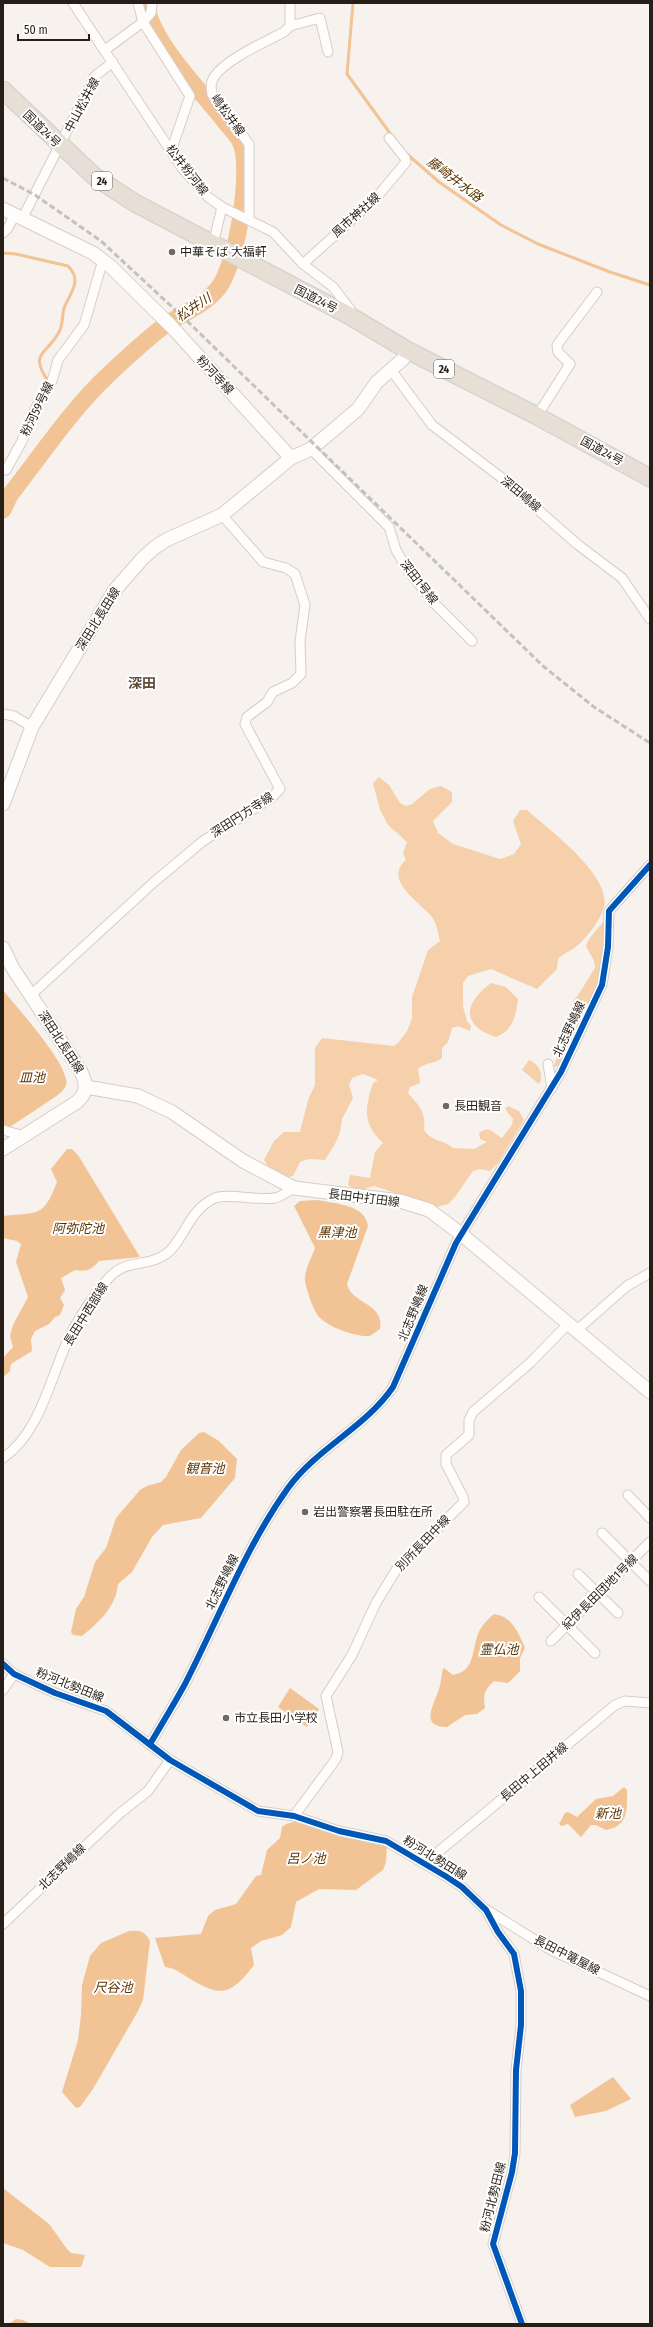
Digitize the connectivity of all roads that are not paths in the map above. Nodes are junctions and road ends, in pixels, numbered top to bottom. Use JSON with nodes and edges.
{"nodes":[{"id":1,"x":73,"y":3,"type":"edge"},
{"id":2,"x":138,"y":3,"type":"edge"},
{"id":3,"x":152,"y":3,"type":"edge"},
{"id":4,"x":290,"y":3,"type":"edge"},
{"id":5,"x":144,"y":21,"type":"junction"},
{"id":6,"x":290,"y":26,"type":"junction"},
{"id":7,"x":105,"y":50,"type":"junction"},
{"id":8,"x":328,"y":52,"type":"dead end"},
{"id":9,"x":113,"y":62,"type":"junction"},
{"id":10,"x":3,"y":90,"type":"edge"},
{"id":11,"x":389,"y":138,"type":"dead end"},
{"id":12,"x":60,"y":146,"type":"junction"},
{"id":13,"x":171,"y":151,"type":"junction"},
{"id":14,"x":223,"y":208,"type":"junction"},
{"id":15,"x":14,"y":214,"type":"edge"},
{"id":16,"x":247,"y":218,"type":"junction"},
{"id":17,"x":3,"y":233,"type":"edge"},
{"id":18,"x":215,"y":246,"type":"junction"},
{"id":19,"x":103,"y":260,"type":"junction"},
{"id":20,"x":303,"y":264,"type":"junction"},
{"id":21,"x":597,"y":292,"type":"dead end"},
{"id":22,"x":350,"y":316,"type":"junction"},
{"id":23,"x":407,"y":350,"type":"junction"},
{"id":24,"x":391,"y":370,"type":"junction"},
{"id":25,"x":537,"y":416,"type":"junction"},
{"id":26,"x":310,"y":449,"type":"junction"},
{"id":27,"x":291,"y":458,"type":"junction"},
{"id":28,"x":6,"y":470,"type":"dead end"},
{"id":29,"x":650,"y":478,"type":"edge"},
{"id":30,"x":222,"y":515,"type":"junction"},
{"id":31,"x":650,"y":619,"type":"edge"},
{"id":32,"x":472,"y":640,"type":"dead end"},
{"id":33,"x":3,"y":714,"type":"edge"},
{"id":34,"x":32,"y":727,"type":"junction"},
{"id":35,"x":3,"y":804,"type":"edge"},
{"id":36,"x":650,"y":865,"type":"edge"},
{"id":37,"x":3,"y":948,"type":"edge"},
{"id":38,"x":31,"y":995,"type":"junction"},
{"id":39,"x":548,"y":1064,"type":"dead end"},
{"id":40,"x":86,"y":1087,"type":"junction"},
{"id":41,"x":552,"y":1088,"type":"junction"},
{"id":42,"x":3,"y":1130,"type":"edge"},
{"id":43,"x":24,"y":1136,"type":"junction"},
{"id":44,"x":3,"y":1149,"type":"edge"},
{"id":45,"x":294,"y":1188,"type":"junction"},
{"id":46,"x":461,"y":1234,"type":"junction"},
{"id":47,"x":650,"y":1273,"type":"edge"},
{"id":48,"x":572,"y":1328,"type":"junction"},
{"id":49,"x":650,"y":1392,"type":"edge"},
{"id":50,"x":3,"y":1458,"type":"edge"},
{"id":51,"x":628,"y":1495,"type":"dead end"},
{"id":52,"x":650,"y":1518,"type":"edge"},
{"id":53,"x":602,"y":1533,"type":"dead end"},
{"id":54,"x":650,"y":1542,"type":"edge"},
{"id":55,"x":630,"y":1562,"type":"junction"},
{"id":56,"x":578,"y":1574,"type":"dead end"},
{"id":57,"x":650,"y":1581,"type":"edge"},
{"id":58,"x":598,"y":1594,"type":"junction"},
{"id":59,"x":539,"y":1597,"type":"dead end"},
{"id":60,"x":618,"y":1613,"type":"dead end"},
{"id":61,"x":567,"y":1625,"type":"junction"},
{"id":62,"x":551,"y":1641,"type":"dead end"},
{"id":63,"x":595,"y":1653,"type":"dead end"},
{"id":64,"x":3,"y":1664,"type":"edge"},
{"id":65,"x":14,"y":1674,"type":"junction"},
{"id":66,"x":3,"y":1690,"type":"edge"},
{"id":67,"x":650,"y":1704,"type":"edge"},
{"id":68,"x":150,"y":1744,"type":"junction"},
{"id":69,"x":170,"y":1760,"type":"junction"},
{"id":70,"x":294,"y":1816,"type":"junction"},
{"id":71,"x":425,"y":1863,"type":"junction"},
{"id":72,"x":486,"y":1910,"type":"junction"},
{"id":73,"x":3,"y":1924,"type":"edge"},
{"id":74,"x":650,"y":1996,"type":"edge"},
{"id":75,"x":522,"y":2324,"type":"edge"}],
"edges":[{"from":1,"to":7,"type":"street","name":"松井粉河線"},
{"from":2,"to":5,"type":"street"},
{"from":3,"to":5,"type":"street"},
{"from":4,"to":6,"type":"street"},
{"from":5,"to":7,"type":"street"},
{"from":5,"to":13,"type":"street"},
{"from":6,"to":8,"type":"street"},
{"from":6,"to":16,"type":"street","name":"嶋松井線"},
{"from":7,"to":9,"type":"street","name":"松井粉河線"},
{"from":9,"to":12,"type":"street","name":"中山松井線"},
{"from":9,"to":13,"type":"street","name":"松井粉河線"},
{"from":10,"to":12,"type":"highway","name":"国道24号","number":"24"},
{"from":11,"to":20,"type":"street","name":"風市神社線"},
{"from":12,"to":15,"type":"street","name":"中山松井線"},
{"from":12,"to":18,"type":"highway","name":"国道24号","number":"24"},
{"from":13,"to":14,"type":"street","name":"松井粉河線"},
{"from":14,"to":16,"type":"street","name":"松井粉河線"},
{"from":14,"to":18,"type":"street"},
{"from":15,"to":17,"type":"street","name":"中山松井線"},
{"from":15,"to":19,"type":"street","name":"粉河寺線"},
{"from":16,"to":20,"type":"street","name":"松井粉河線"},
{"from":18,"to":22,"type":"highway","name":"国道24号","number":"24"},
{"from":19,"to":27,"type":"street","name":"粉河寺線"},
{"from":19,"to":28,"type":"street","name":"粉河59号線"},
{"from":20,"to":22,"type":"street","name":"松井粉河線"},
{"from":21,"to":25,"type":"street"},
{"from":22,"to":23,"type":"highway","name":"国道24号","number":"24"},
{"from":23,"to":24,"type":"street"},
{"from":23,"to":25,"type":"highway","name":"国道24号","number":"24"},
{"from":24,"to":26,"type":"street"},
{"from":24,"to":31,"type":"street","name":"深田嶋線"},
{"from":25,"to":29,"type":"highway","name":"国道24号","number":"24"},
{"from":26,"to":27,"type":"street"},
{"from":26,"to":32,"type":"street","name":"深田1号線"},
{"from":27,"to":30,"type":"street","name":"深田北長田線"},
{"from":30,"to":34,"type":"street","name":"深田北長田線"},
{"from":30,"to":38,"type":"street","name":"深田円方寺線"},
{"from":33,"to":34,"type":"street"},
{"from":34,"to":35,"type":"street","name":"深田北長田線"},
{"from":36,"to":41,"type":"street","name":"北志野嶋線"},
{"from":37,"to":38,"type":"street","name":"深田北長田線"},
{"from":38,"to":40,"type":"street","name":"深田北長田線"},
{"from":39,"to":41,"type":"street"},
{"from":40,"to":43,"type":"street","name":"深田北長田線"},
{"from":40,"to":45,"type":"street","name":"長田中打田線"},
{"from":41,"to":46,"type":"street","name":"北志野嶋線"},
{"from":42,"to":43,"type":"street"},
{"from":43,"to":44,"type":"street","name":"深田北長田線"},
{"from":45,"to":46,"type":"street","name":"長田中打田線"},
{"from":45,"to":50,"type":"street","name":"長田中西部線"},
{"from":46,"to":48,"type":"street","name":"長田中打田線"},
{"from":46,"to":68,"type":"street","name":"北志野嶋線"},
{"from":47,"to":48,"type":"street","name":"別所長田中線"},
{"from":48,"to":49,"type":"street","name":"長田中打田線"},
{"from":48,"to":70,"type":"street","name":"別所長田中線"},
{"from":51,"to":52,"type":"street"},
{"from":53,"to":55,"type":"street"},
{"from":54,"to":55,"type":"street","name":"紀伊長田団地1号線"},
{"from":55,"to":57,"type":"street"},
{"from":55,"to":58,"type":"street","name":"紀伊長田団地1号線"},
{"from":56,"to":58,"type":"street"},
{"from":58,"to":60,"type":"street"},
{"from":58,"to":61,"type":"street","name":"紀伊長田団地1号線"},
{"from":59,"to":61,"type":"street"},
{"from":61,"to":62,"type":"street","name":"紀伊長田団地1号線"},
{"from":61,"to":63,"type":"street"},
{"from":64,"to":65,"type":"street","name":"粉河北勢田線"},
{"from":65,"to":66,"type":"street"},
{"from":65,"to":68,"type":"street","name":"粉河北勢田線"},
{"from":67,"to":71,"type":"street","name":"長田中上田井線"},
{"from":68,"to":69,"type":"street","name":"粉河北勢田線"},
{"from":69,"to":70,"type":"street","name":"粉河北勢田線"},
{"from":69,"to":73,"type":"street","name":"北志野嶋線"},
{"from":70,"to":71,"type":"street","name":"粉河北勢田線"},
{"from":71,"to":72,"type":"street","name":"粉河北勢田線"},
{"from":72,"to":74,"type":"street","name":"長田中篭屋線"},
{"from":72,"to":75,"type":"street","name":"粉河北勢田線"}]}
